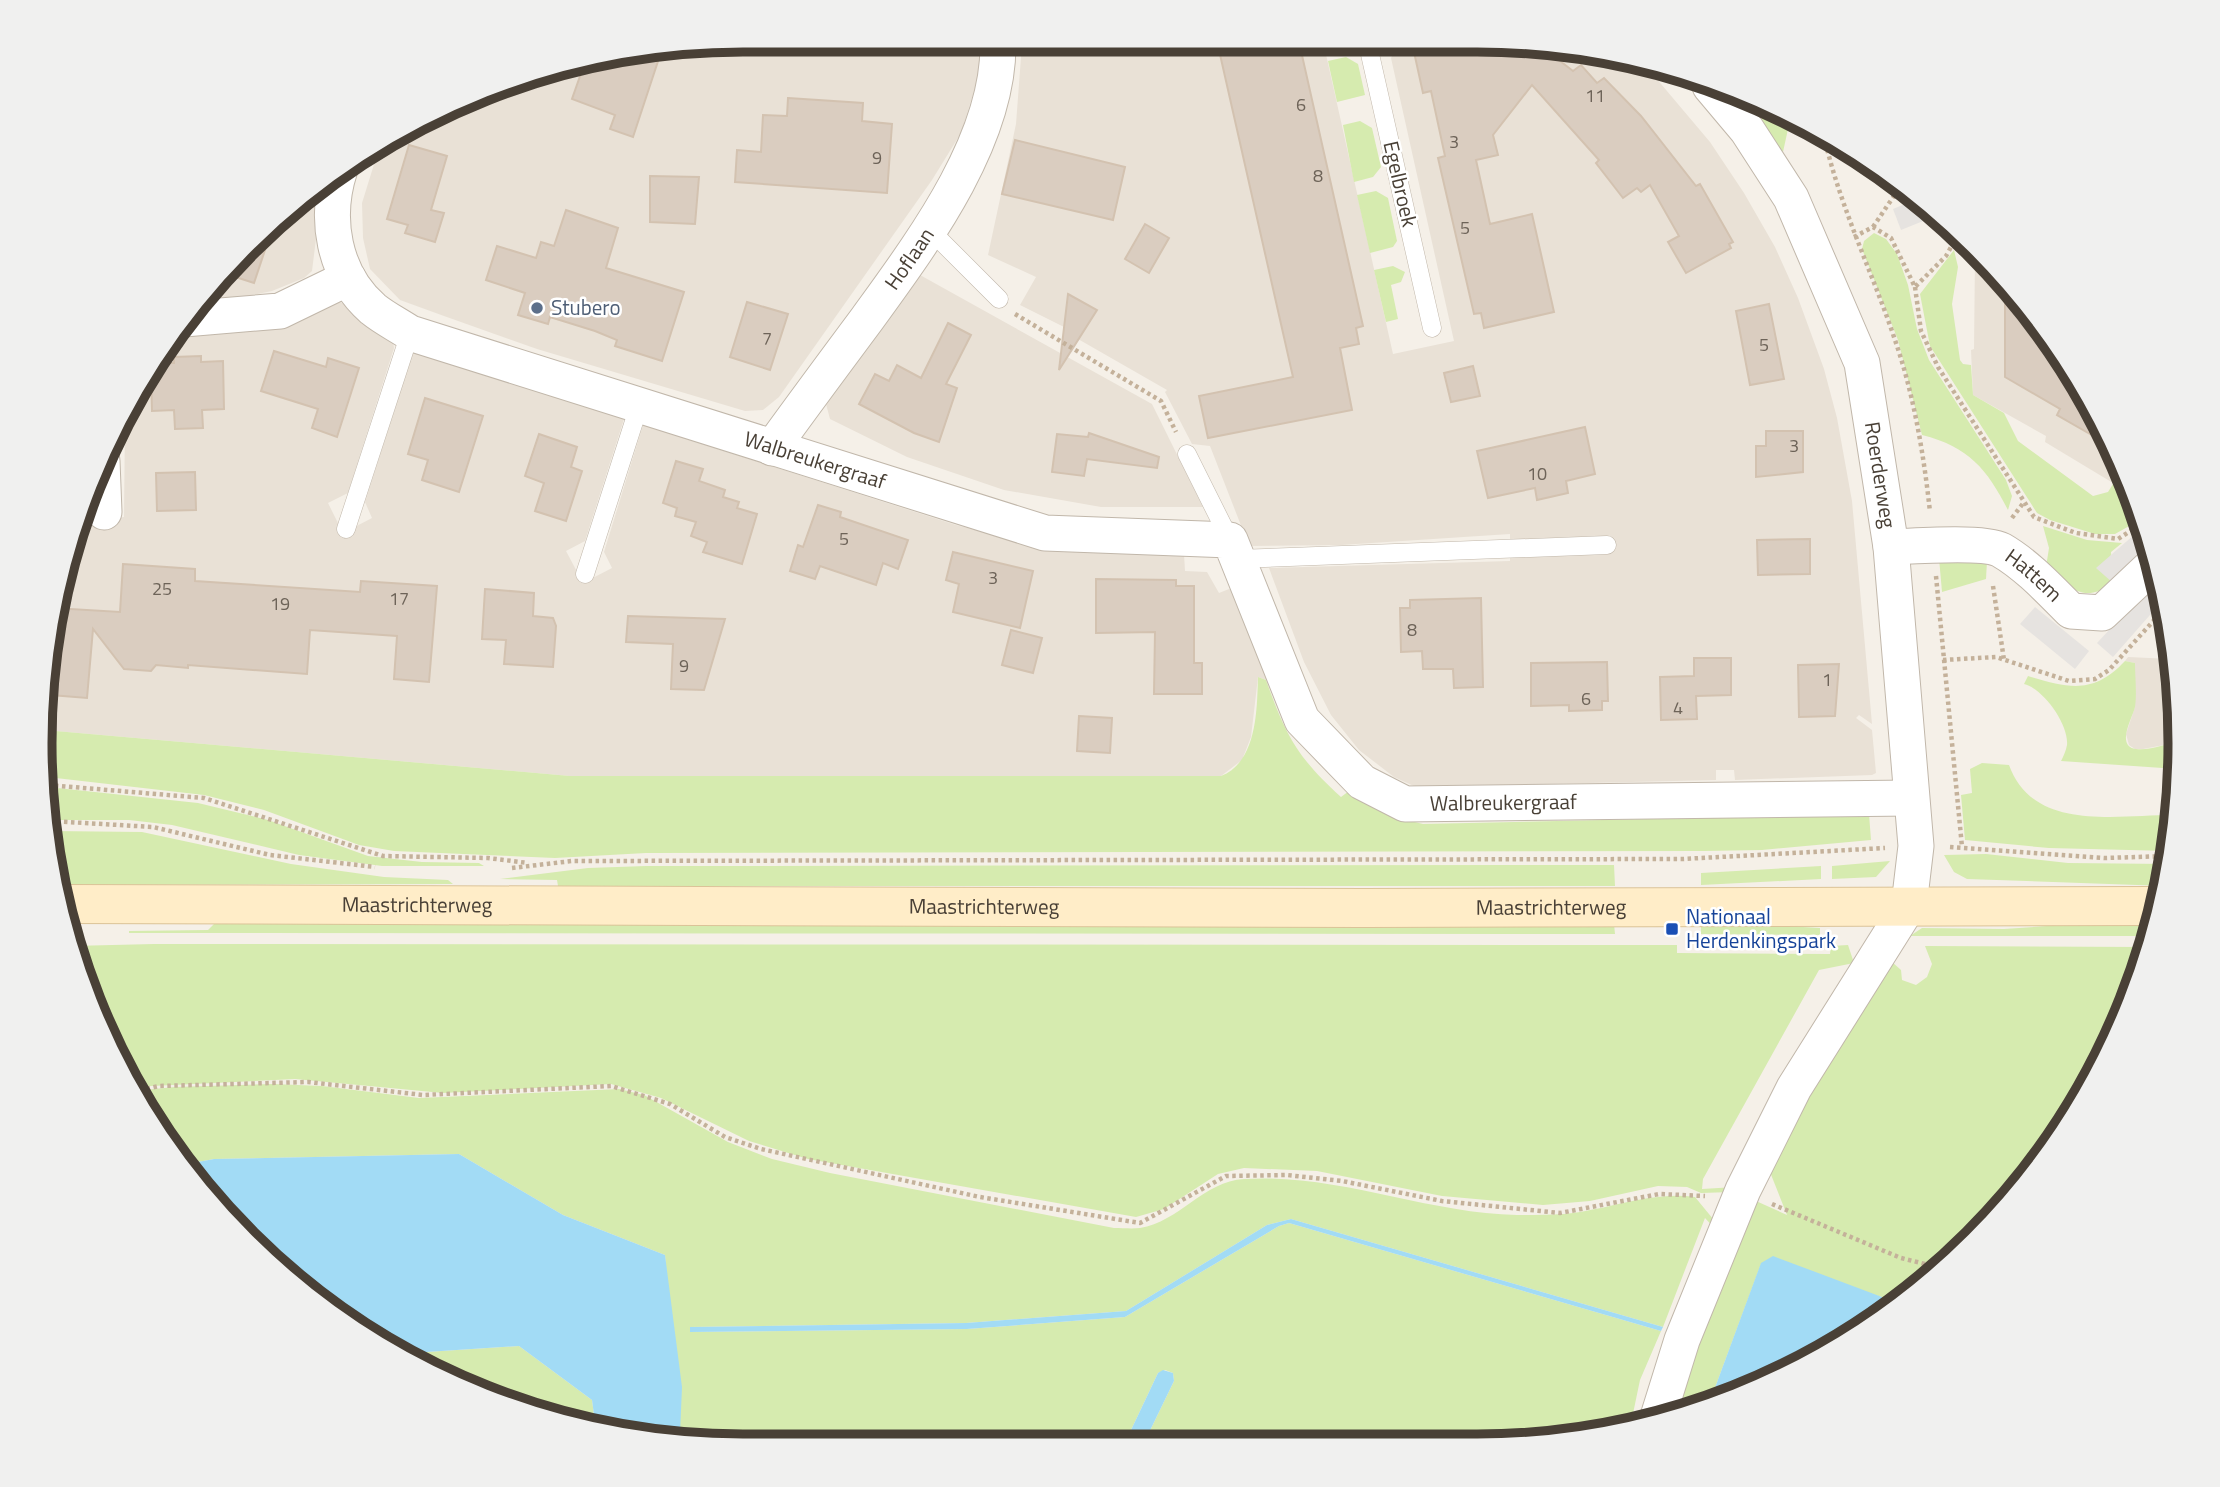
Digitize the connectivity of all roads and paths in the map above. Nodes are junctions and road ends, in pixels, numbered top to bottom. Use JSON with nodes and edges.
{"nodes":[{"id":1,"x":998,"y":52,"type":"edge"},
{"id":2,"x":1369,"y":52,"type":"edge"},
{"id":3,"x":1719,"y":97,"type":"edge"},
{"id":4,"x":335,"y":187,"type":"edge"},
{"id":5,"x":1895,"y":194,"type":"edge"},
{"id":6,"x":1873,"y":227,"type":"junction"},
{"id":7,"x":931,"y":231,"type":"junction"},
{"id":8,"x":1854,"y":237,"type":"dead end"},
{"id":9,"x":1953,"y":244,"type":"edge"},
{"id":10,"x":348,"y":278,"type":"junction"},
{"id":11,"x":1915,"y":287,"type":"junction"},
{"id":12,"x":999,"y":299,"type":"joint"},
{"id":13,"x":199,"y":318,"type":"edge"},
{"id":14,"x":1432,"y":328,"type":"dead end"},
{"id":15,"x":410,"y":332,"type":"junction"},
{"id":16,"x":639,"y":406,"type":"junction"},
{"id":17,"x":772,"y":448,"type":"junction"},
{"id":18,"x":1187,"y":454,"type":"joint"},
{"id":19,"x":103,"y":484,"type":"edge"},
{"id":20,"x":104,"y":512,"type":"dead end"},
{"id":21,"x":346,"y":529,"type":"dead end"},
{"id":22,"x":2133,"y":529,"type":"edge"},
{"id":23,"x":1607,"y":545,"type":"dead end"},
{"id":24,"x":1891,"y":547,"type":"junction"},
{"id":25,"x":1233,"y":549,"type":"junction"},
{"id":26,"x":2146,"y":572,"type":"edge"},
{"id":27,"x":585,"y":574,"type":"dead end"},
{"id":28,"x":2156,"y":618,"type":"edge"},
{"id":29,"x":1944,"y":660,"type":"dead end"},
{"id":30,"x":54,"y":785,"type":"edge"},
{"id":31,"x":1911,"y":798,"type":"junction"},
{"id":32,"x":57,"y":821,"type":"edge"},
{"id":33,"x":1916,"y":846,"type":"junction"},
{"id":34,"x":2158,"y":856,"type":"edge"},
{"id":35,"x":532,"y":863,"type":"junction"},
{"id":36,"x":385,"y":869,"type":"dead end"},
{"id":37,"x":510,"y":869,"type":"dead end"},
{"id":38,"x":72,"y":904,"type":"edge"},
{"id":39,"x":1909,"y":905,"type":"junction"},
{"id":40,"x":2148,"y":906,"type":"edge"},
{"id":41,"x":145,"y":1089,"type":"edge"},
{"id":42,"x":1744,"y":1190,"type":"junction"},
{"id":43,"x":1929,"y":1265,"type":"edge"},
{"id":44,"x":1660,"y":1409,"type":"edge"}],
"edges":[{"from":1,"to":7,"type":"street","name":"Hoflaan"},
{"from":2,"to":14,"type":"lane","name":"Egelbroek"},
{"from":3,"to":24,"type":"street","name":"Roerderweg"},
{"from":4,"to":10,"type":"street","name":"Walbreukergraaf"},
{"from":5,"to":6,"type":"path"},
{"from":6,"to":8,"type":"path"},
{"from":6,"to":11,"type":"path"},
{"from":7,"to":12,"type":"lane"},
{"from":7,"to":17,"type":"street","name":"Hoflaan"},
{"from":9,"to":11,"type":"path"},
{"from":10,"to":13,"type":"street"},
{"from":10,"to":15,"type":"street","name":"Walbreukergraaf"},
{"from":11,"to":22,"type":"path"},
{"from":12,"to":18,"type":"path"},
{"from":15,"to":16,"type":"street","name":"Walbreukergraaf"},
{"from":15,"to":21,"type":"lane"},
{"from":16,"to":17,"type":"street","name":"Walbreukergraaf"},
{"from":16,"to":27,"type":"lane"},
{"from":17,"to":25,"type":"street","name":"Walbreukergraaf"},
{"from":18,"to":25,"type":"lane","name":"Walbreukergraaf"},
{"from":19,"to":20,"type":"street"},
{"from":23,"to":25,"type":"lane","name":"Walbreukergraaf"},
{"from":24,"to":26,"type":"street","name":"Hattem"},
{"from":24,"to":31,"type":"street","name":"Roerderweg"},
{"from":25,"to":31,"type":"street","name":"Walbreukergraaf"},
{"from":28,"to":29,"type":"path"},
{"from":30,"to":35,"type":"path"},
{"from":31,"to":33,"type":"street","name":"Roerderweg"},
{"from":32,"to":36,"type":"path"},
{"from":33,"to":34,"type":"path"},
{"from":33,"to":35,"type":"path"},
{"from":33,"to":39,"type":"street","name":"Roerderweg"},
{"from":35,"to":37,"type":"path"},
{"from":38,"to":39,"type":"main road","name":"Maastrichterweg"},
{"from":39,"to":40,"type":"main road","name":"Maastrichterweg"},
{"from":39,"to":42,"type":"street"},
{"from":41,"to":42,"type":"path"},
{"from":42,"to":43,"type":"path"},
{"from":42,"to":44,"type":"street"}]}
